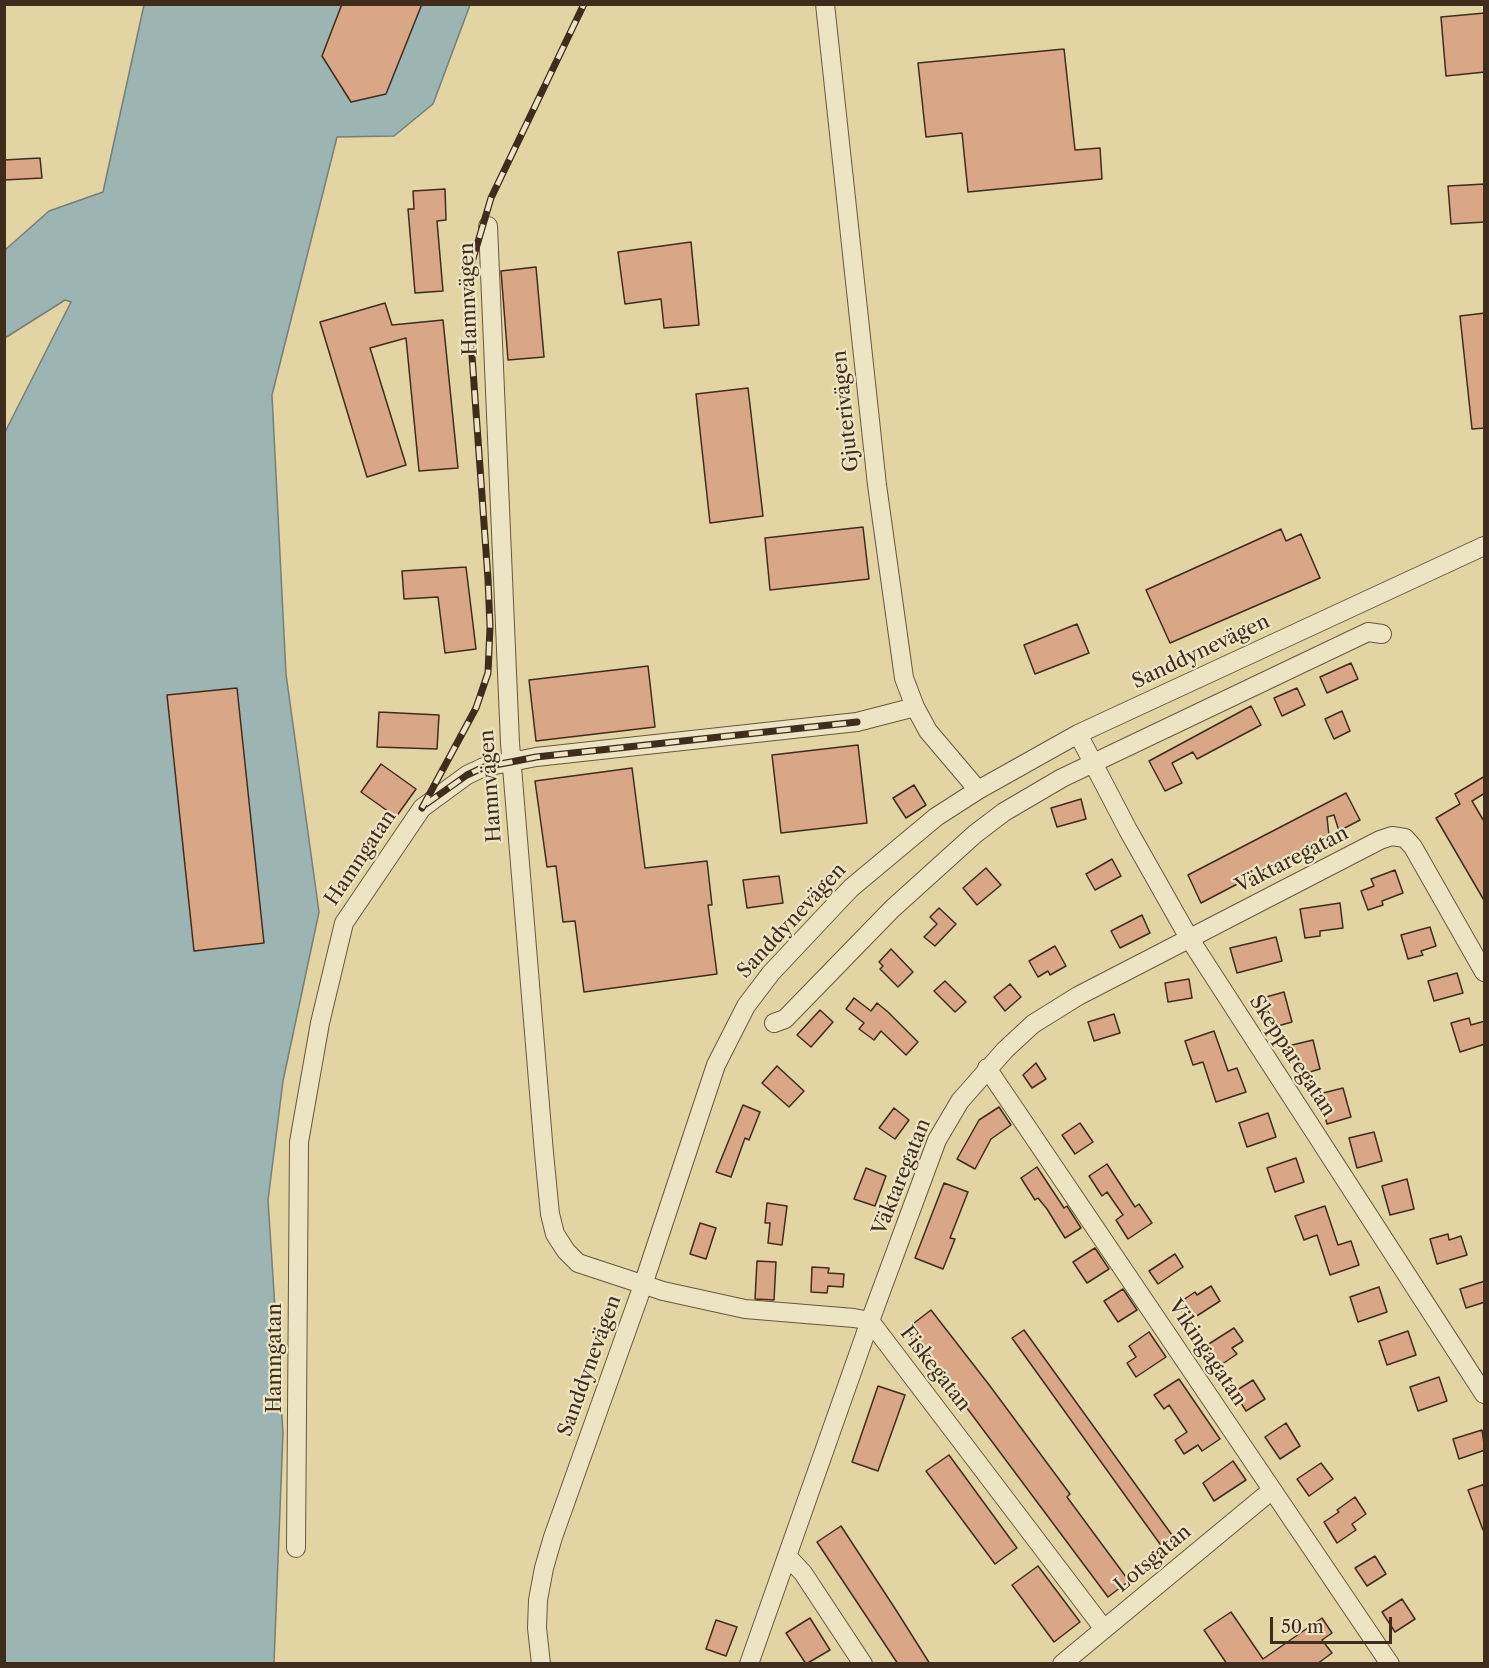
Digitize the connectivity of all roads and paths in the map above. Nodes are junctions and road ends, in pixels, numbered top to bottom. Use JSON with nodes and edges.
{"nodes":[{"id":1,"x":825,"y":4,"type":"edge"},
{"id":2,"x":488,"y":226,"type":"dead end"},
{"id":3,"x":1485,"y":546,"type":"edge"},
{"id":4,"x":1382,"y":634,"type":"dead end"},
{"id":5,"x":915,"y":707,"type":"junction"},
{"id":6,"x":1078,"y":734,"type":"junction"},
{"id":7,"x":511,"y":762,"type":"junction"},
{"id":8,"x":1094,"y":764,"type":"junction"},
{"id":9,"x":978,"y":790,"type":"junction"},
{"id":10,"x":1189,"y":938,"type":"junction"},
{"id":11,"x":1485,"y":972,"type":"edge"},
{"id":12,"x":774,"y":1023,"type":"dead end"},
{"id":13,"x":987,"y":1068,"type":"junction"},
{"id":14,"x":643,"y":1285,"type":"junction"},
{"id":15,"x":870,"y":1321,"type":"junction"},
{"id":16,"x":1485,"y":1394,"type":"edge"},
{"id":17,"x":1272,"y":1490,"type":"junction"},
{"id":18,"x":296,"y":1548,"type":"dead end"},
{"id":19,"x":787,"y":1557,"type":"junction"},
{"id":20,"x":1104,"y":1629,"type":"junction"},
{"id":21,"x":540,"y":1664,"type":"edge"},
{"id":22,"x":748,"y":1664,"type":"edge"},
{"id":23,"x":863,"y":1664,"type":"edge"},
{"id":24,"x":1062,"y":1664,"type":"edge"},
{"id":25,"x":1389,"y":1664,"type":"edge"}],
"edges":[{"from":1,"to":5,"type":"street","name":"Gjuterivägen"},
{"from":2,"to":7,"type":"street","name":"Hamnvägen"},
{"from":3,"to":6,"type":"street","name":"Sanddynevägen"},
{"from":4,"to":8,"type":"street"},
{"from":5,"to":7,"type":"street","name":"Hamngatan"},
{"from":5,"to":9,"type":"street","name":"Gjuterivägen"},
{"from":6,"to":8,"type":"street","name":"Skepparegatan"},
{"from":6,"to":9,"type":"street","name":"Sanddynevägen"},
{"from":7,"to":14,"type":"street","name":"Hamnvägen"},
{"from":7,"to":18,"type":"street","name":"Hamngatan"},
{"from":8,"to":10,"type":"street","name":"Skepparegatan"},
{"from":8,"to":12,"type":"street"},
{"from":9,"to":14,"type":"street","name":"Sanddynevägen"},
{"from":10,"to":11,"type":"street","name":"Väktaregatan"},
{"from":10,"to":13,"type":"street","name":"Väktaregatan"},
{"from":10,"to":16,"type":"street","name":"Skepparegatan"},
{"from":13,"to":15,"type":"street","name":"Väktaregatan"},
{"from":13,"to":17,"type":"street","name":"Vikingagatan"},
{"from":14,"to":15,"type":"street","name":"Fiskegatan"},
{"from":14,"to":21,"type":"street","name":"Sanddynevägen"},
{"from":15,"to":19,"type":"street","name":"Väktaregatan"},
{"from":15,"to":20,"type":"street","name":"Fiskegatan"},
{"from":17,"to":20,"type":"street","name":"Lotsgatan"},
{"from":17,"to":25,"type":"street","name":"Vikingagatan"},
{"from":19,"to":22,"type":"street","name":"Väktaregatan"},
{"from":19,"to":23,"type":"street"},
{"from":20,"to":24,"type":"street","name":"Lotsgatan"}]}
